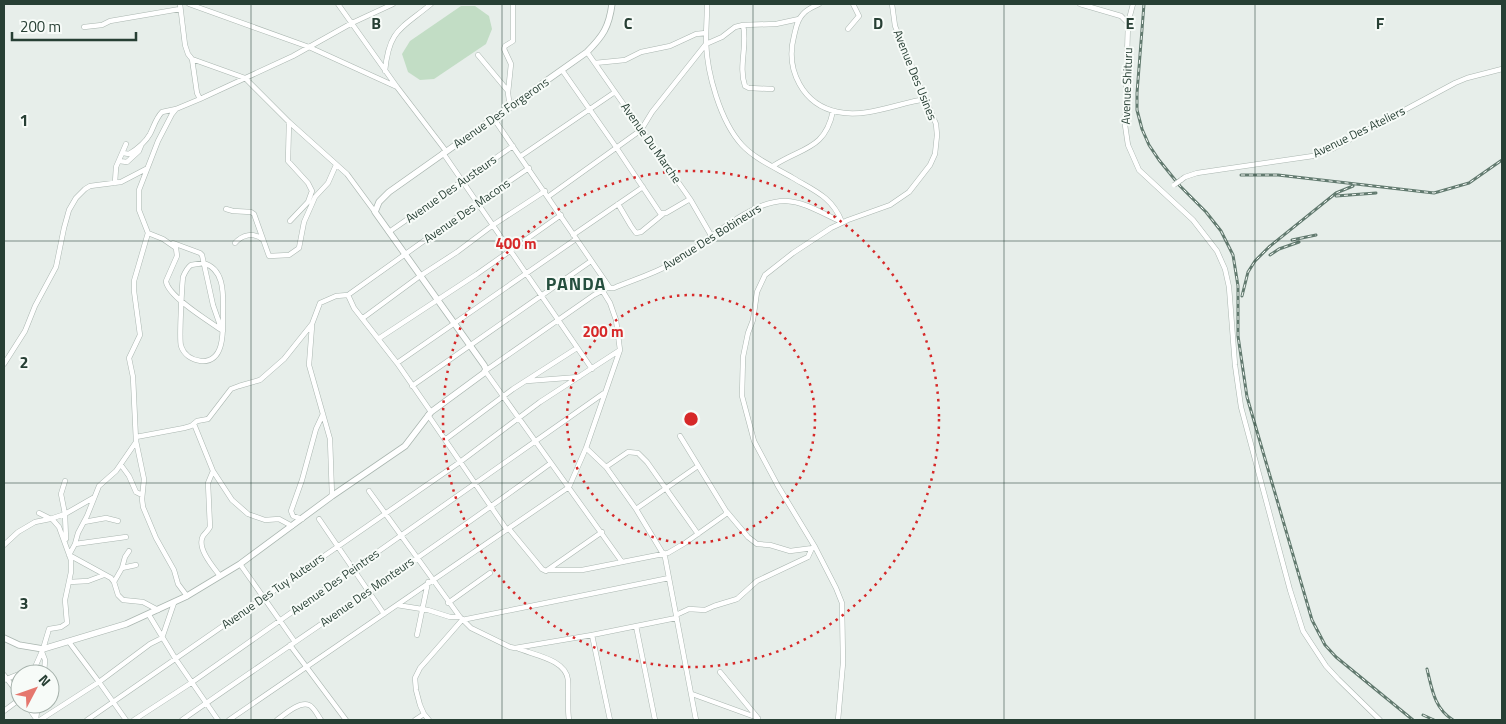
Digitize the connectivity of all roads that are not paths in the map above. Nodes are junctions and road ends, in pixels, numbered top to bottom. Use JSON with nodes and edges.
{"nodes":[{"id":1,"x":189,"y":4,"type":"edge"},
{"id":2,"x":338,"y":4,"type":"edge"},
{"id":3,"x":393,"y":4,"type":"edge"},
{"id":4,"x":431,"y":4,"type":"edge"},
{"id":5,"x":513,"y":4,"type":"edge"},
{"id":6,"x":612,"y":4,"type":"edge"},
{"id":7,"x":707,"y":4,"type":"edge"},
{"id":8,"x":819,"y":4,"type":"edge"},
{"id":9,"x":852,"y":4,"type":"edge"},
{"id":10,"x":892,"y":4,"type":"edge"},
{"id":11,"x":1080,"y":4,"type":"edge"},
{"id":12,"x":1133,"y":4,"type":"edge"},
{"id":13,"x":180,"y":7,"type":"edge"},
{"id":14,"x":799,"y":19,"type":"junction"},
{"id":15,"x":1128,"y":23,"type":"junction"},
{"id":16,"x":352,"y":24,"type":"junction"},
{"id":17,"x":743,"y":25,"type":"junction"},
{"id":18,"x":84,"y":27,"type":"dead end"},
{"id":19,"x":848,"y":30,"type":"dead end"},
{"id":20,"x":706,"y":33,"type":"junction"},
{"id":21,"x":706,"y":44,"type":"junction"},
{"id":22,"x":309,"y":47,"type":"junction"},
{"id":23,"x":587,"y":52,"type":"junction"},
{"id":24,"x":478,"y":55,"type":"dead end"},
{"id":25,"x":192,"y":59,"type":"junction"},
{"id":26,"x":595,"y":64,"type":"junction"},
{"id":27,"x":1502,"y":69,"type":"edge"},
{"id":28,"x":562,"y":70,"type":"junction"},
{"id":29,"x":385,"y":71,"type":"junction"},
{"id":30,"x":245,"y":78,"type":"junction"},
{"id":31,"x":397,"y":87,"type":"junction"},
{"id":32,"x":772,"y":89,"type":"dead end"},
{"id":33,"x":508,"y":91,"type":"junction"},
{"id":34,"x":615,"y":92,"type":"junction"},
{"id":35,"x":200,"y":98,"type":"junction"},
{"id":36,"x":926,"y":99,"type":"junction"},
{"id":37,"x":510,"y":108,"type":"junction"},
{"id":38,"x":176,"y":109,"type":"junction"},
{"id":39,"x":590,"y":109,"type":"junction"},
{"id":40,"x":833,"y":111,"type":"junction"},
{"id":41,"x":494,"y":119,"type":"junction"},
{"id":42,"x":289,"y":122,"type":"junction"},
{"id":43,"x":641,"y":130,"type":"junction"},
{"id":44,"x":126,"y":144,"type":"dead end"},
{"id":45,"x":142,"y":145,"type":"junction"},
{"id":46,"x":513,"y":146,"type":"junction"},
{"id":47,"x":616,"y":147,"type":"junction"},
{"id":48,"x":123,"y":152,"type":"junction"},
{"id":49,"x":444,"y":152,"type":"junction"},
{"id":50,"x":521,"y":156,"type":"junction"},
{"id":51,"x":119,"y":161,"type":"junction"},
{"id":52,"x":336,"y":165,"type":"junction"},
{"id":53,"x":773,"y":166,"type":"junction"},
{"id":54,"x":529,"y":168,"type":"junction"},
{"id":55,"x":146,"y":169,"type":"junction"},
{"id":56,"x":462,"y":181,"type":"junction"},
{"id":57,"x":115,"y":183,"type":"junction"},
{"id":58,"x":643,"y":187,"type":"junction"},
{"id":59,"x":1165,"y":192,"type":"junction"},
{"id":60,"x":547,"y":194,"type":"junction"},
{"id":61,"x":690,"y":199,"type":"junction"},
{"id":62,"x":477,"y":203,"type":"junction"},
{"id":63,"x":618,"y":204,"type":"junction"},
{"id":64,"x":226,"y":209,"type":"dead end"},
{"id":65,"x":375,"y":212,"type":"junction"},
{"id":66,"x":662,"y":214,"type":"junction"},
{"id":67,"x":561,"y":215,"type":"junction"},
{"id":68,"x":290,"y":221,"type":"dead end"},
{"id":69,"x":842,"y":222,"type":"junction"},
{"id":70,"x":493,"y":225,"type":"junction"},
{"id":71,"x":389,"y":232,"type":"junction"},
{"id":72,"x":148,"y":233,"type":"junction"},
{"id":73,"x":575,"y":237,"type":"junction"},
{"id":74,"x":712,"y":237,"type":"junction"},
{"id":75,"x":263,"y":239,"type":"junction"},
{"id":76,"x":168,"y":242,"type":"junction"},
{"id":77,"x":235,"y":243,"type":"dead end"},
{"id":78,"x":511,"y":250,"type":"junction"},
{"id":79,"x":405,"y":254,"type":"junction"},
{"id":80,"x":591,"y":261,"type":"junction"},
{"id":81,"x":203,"y":263,"type":"junction"},
{"id":82,"x":527,"y":274,"type":"junction"},
{"id":83,"x":420,"y":276,"type":"junction"},
{"id":84,"x":610,"y":288,"type":"junction"},
{"id":85,"x":602,"y":290,"type":"junction"},
{"id":86,"x":348,"y":295,"type":"junction"},
{"id":87,"x":542,"y":295,"type":"junction"},
{"id":88,"x":438,"y":300,"type":"junction"},
{"id":89,"x":182,"y":303,"type":"junction"},
{"id":90,"x":363,"y":318,"type":"junction"},
{"id":91,"x":559,"y":320,"type":"junction"},
{"id":92,"x":312,"y":324,"type":"junction"},
{"id":93,"x":455,"y":324,"type":"junction"},
{"id":94,"x":223,"y":331,"type":"junction"},
{"id":95,"x":378,"y":339,"type":"junction"},
{"id":96,"x":470,"y":346,"type":"junction"},
{"id":97,"x":577,"y":348,"type":"junction"},
{"id":98,"x":620,"y":350,"type":"junction"},
{"id":99,"x":397,"y":363,"type":"junction"},
{"id":100,"x":4,"y":364,"type":"edge"},
{"id":101,"x":592,"y":368,"type":"junction"},
{"id":102,"x":485,"y":371,"type":"junction"},
{"id":103,"x":580,"y":377,"type":"junction"},
{"id":104,"x":526,"y":381,"type":"junction"},
{"id":105,"x":412,"y":386,"type":"junction"},
{"id":106,"x":605,"y":392,"type":"junction"},
{"id":107,"x":504,"y":396,"type":"junction"},
{"id":108,"x":429,"y":413,"type":"junction"},
{"id":109,"x":323,"y":414,"type":"junction"},
{"id":110,"x":519,"y":418,"type":"junction"},
{"id":111,"x":194,"y":424,"type":"junction"},
{"id":112,"x":680,"y":436,"type":"dead end"},
{"id":113,"x":136,"y":439,"type":"junction"},
{"id":114,"x":446,"y":439,"type":"junction"},
{"id":115,"x":536,"y":441,"type":"junction"},
{"id":116,"x":586,"y":448,"type":"junction"},
{"id":117,"x":460,"y":462,"type":"junction"},
{"id":118,"x":552,"y":463,"type":"junction"},
{"id":119,"x":121,"y":465,"type":"junction"},
{"id":120,"x":698,"y":466,"type":"junction"},
{"id":121,"x":606,"y":467,"type":"junction"},
{"id":122,"x":213,"y":470,"type":"junction"},
{"id":123,"x":65,"y":481,"type":"dead end"},
{"id":124,"x":476,"y":484,"type":"junction"},
{"id":125,"x":569,"y":487,"type":"junction"},
{"id":126,"x":666,"y":488,"type":"junction"},
{"id":127,"x":369,"y":491,"type":"dead end"},
{"id":128,"x":142,"y":495,"type":"junction"},
{"id":129,"x":332,"y":496,"type":"junction"},
{"id":130,"x":94,"y":497,"type":"junction"},
{"id":131,"x":491,"y":507,"type":"junction"},
{"id":132,"x":636,"y":509,"type":"junction"},
{"id":133,"x":386,"y":512,"type":"junction"},
{"id":134,"x":727,"y":512,"type":"junction"},
{"id":135,"x":39,"y":513,"type":"dead end"},
{"id":136,"x":65,"y":514,"type":"junction"},
{"id":137,"x":302,"y":519,"type":"junction"},
{"id":138,"x":319,"y":519,"type":"dead end"},
{"id":139,"x":50,"y":520,"type":"junction"},
{"id":140,"x":118,"y":521,"type":"dead end"},
{"id":141,"x":84,"y":522,"type":"junction"},
{"id":142,"x":292,"y":526,"type":"junction"},
{"id":143,"x":508,"y":530,"type":"junction"},
{"id":144,"x":602,"y":532,"type":"junction"},
{"id":145,"x":698,"y":534,"type":"junction"},
{"id":146,"x":402,"y":535,"type":"junction"},
{"id":147,"x":126,"y":537,"type":"dead end"},
{"id":148,"x":75,"y":544,"type":"junction"},
{"id":149,"x":4,"y":545,"type":"edge"},
{"id":150,"x":66,"y":546,"type":"junction"},
{"id":151,"x":338,"y":546,"type":"junction"},
{"id":152,"x":814,"y":547,"type":"junction"},
{"id":153,"x":129,"y":551,"type":"dead end"},
{"id":154,"x":662,"y":554,"type":"junction"},
{"id":155,"x":69,"y":555,"type":"junction"},
{"id":156,"x":417,"y":557,"type":"junction"},
{"id":157,"x":622,"y":562,"type":"junction"},
{"id":158,"x":240,"y":564,"type":"junction"},
{"id":159,"x":136,"y":565,"type":"dead end"},
{"id":160,"x":122,"y":568,"type":"junction"},
{"id":161,"x":354,"y":568,"type":"junction"},
{"id":162,"x":549,"y":570,"type":"junction"},
{"id":163,"x":490,"y":574,"type":"dead end"},
{"id":164,"x":105,"y":575,"type":"junction"},
{"id":165,"x":220,"y":576,"type":"junction"},
{"id":166,"x":669,"y":578,"type":"junction"},
{"id":167,"x":430,"y":581,"type":"junction"},
{"id":168,"x":69,"y":582,"type":"junction"},
{"id":169,"x":114,"y":582,"type":"junction"},
{"id":170,"x":369,"y":591,"type":"junction"},
{"id":171,"x":187,"y":596,"type":"junction"},
{"id":172,"x":264,"y":598,"type":"junction"},
{"id":173,"x":174,"y":602,"type":"junction"},
{"id":174,"x":448,"y":602,"type":"junction"},
{"id":175,"x":397,"y":605,"type":"junction"},
{"id":176,"x":423,"y":609,"type":"junction"},
{"id":177,"x":158,"y":610,"type":"junction"},
{"id":178,"x":149,"y":614,"type":"junction"},
{"id":179,"x":384,"y":614,"type":"junction"},
{"id":180,"x":676,"y":617,"type":"junction"},
{"id":181,"x":461,"y":618,"type":"junction"},
{"id":182,"x":280,"y":620,"type":"junction"},
{"id":183,"x":636,"y":626,"type":"junction"},
{"id":184,"x":417,"y":634,"type":"dead end"},
{"id":185,"x":592,"y":635,"type":"junction"},
{"id":186,"x":4,"y":638,"type":"edge"},
{"id":187,"x":162,"y":638,"type":"junction"},
{"id":188,"x":69,"y":642,"type":"junction"},
{"id":189,"x":293,"y":643,"type":"junction"},
{"id":190,"x":516,"y":648,"type":"junction"},
{"id":191,"x":43,"y":650,"type":"junction"},
{"id":192,"x":175,"y":658,"type":"junction"},
{"id":193,"x":36,"y":664,"type":"edge"},
{"id":194,"x":45,"y":664,"type":"edge"},
{"id":195,"x":306,"y":667,"type":"junction"},
{"id":196,"x":720,"y":672,"type":"dead end"},
{"id":197,"x":99,"y":682,"type":"junction"},
{"id":198,"x":191,"y":682,"type":"junction"},
{"id":199,"x":692,"y":694,"type":"junction"},
{"id":200,"x":113,"y":702,"type":"junction"},
{"id":201,"x":206,"y":703,"type":"junction"},
{"id":202,"x":424,"y":714,"type":"junction"},
{"id":203,"x":759,"y":719,"type":"edge"},
{"id":204,"x":38,"y":720,"type":"edge"},
{"id":205,"x":87,"y":720,"type":"edge"},
{"id":206,"x":126,"y":720,"type":"edge"},
{"id":207,"x":134,"y":720,"type":"edge"},
{"id":208,"x":182,"y":720,"type":"edge"},
{"id":209,"x":218,"y":720,"type":"edge"},
{"id":210,"x":229,"y":720,"type":"edge"},
{"id":211,"x":277,"y":720,"type":"edge"},
{"id":212,"x":321,"y":720,"type":"edge"},
{"id":213,"x":346,"y":720,"type":"edge"},
{"id":214,"x":415,"y":720,"type":"edge"},
{"id":215,"x":430,"y":720,"type":"edge"},
{"id":216,"x":569,"y":720,"type":"edge"},
{"id":217,"x":610,"y":720,"type":"edge"},
{"id":218,"x":655,"y":720,"type":"edge"},
{"id":219,"x":696,"y":720,"type":"edge"},
{"id":220,"x":838,"y":720,"type":"edge"},
{"id":221,"x":1378,"y":720,"type":"edge"}],
"edges":[{"from":1,"to":22,"type":"street"},
{"from":2,"to":16,"type":"street"},
{"from":3,"to":16,"type":"street"},
{"from":4,"to":29,"type":"street"},
{"from":5,"to":33,"type":"street"},
{"from":6,"to":23,"type":"street","name":"Avenue Des Forgerons"},
{"from":7,"to":20,"type":"street"},
{"from":8,"to":14,"type":"street"},
{"from":9,"to":19,"type":"street"},
{"from":10,"to":36,"type":"street","name":"Avenue Des Usines"},
{"from":11,"to":15,"type":"street"},
{"from":12,"to":15,"type":"street","name":"Avenue Shituru"},
{"from":13,"to":18,"type":"street"},
{"from":13,"to":25,"type":"street"},
{"from":14,"to":17,"type":"street"},
{"from":14,"to":40,"type":"street"},
{"from":15,"to":59,"type":"street","name":"Avenue Shituru"},
{"from":16,"to":22,"type":"street"},
{"from":16,"to":29,"type":"street"},
{"from":17,"to":21,"type":"street"},
{"from":17,"to":32,"type":"street"},
{"from":20,"to":21,"type":"street"},
{"from":20,"to":26,"type":"street"},
{"from":21,"to":43,"type":"street"},
{"from":21,"to":53,"type":"street"},
{"from":22,"to":30,"type":"street"},
{"from":22,"to":31,"type":"street"},
{"from":23,"to":26,"type":"street","name":"Avenue Du Marche"},
{"from":23,"to":28,"type":"street","name":"Avenue Des Forgerons"},
{"from":24,"to":33,"type":"street"},
{"from":25,"to":30,"type":"street"},
{"from":25,"to":35,"type":"street"},
{"from":26,"to":34,"type":"street","name":"Avenue Du Marche"},
{"from":27,"to":59,"type":"street","name":"Avenue Des Ateliers","bridge":true},
{"from":28,"to":37,"type":"street","name":"Avenue Des Forgerons"},
{"from":28,"to":39,"type":"street"},
{"from":29,"to":31,"type":"street"},
{"from":30,"to":35,"type":"street"},
{"from":30,"to":42,"type":"street"},
{"from":31,"to":49,"type":"street"},
{"from":33,"to":37,"type":"street"},
{"from":34,"to":39,"type":"street"},
{"from":34,"to":43,"type":"street","name":"Avenue Du Marche"},
{"from":35,"to":38,"type":"street"},
{"from":36,"to":40,"type":"street"},
{"from":36,"to":69,"type":"street","name":"Avenue Des Usines"},
{"from":37,"to":41,"type":"street","name":"Avenue Des Forgerons"},
{"from":38,"to":45,"type":"street"},
{"from":38,"to":55,"type":"street"},
{"from":39,"to":47,"type":"street"},
{"from":39,"to":50,"type":"street"},
{"from":40,"to":53,"type":"street"},
{"from":41,"to":46,"type":"street"},
{"from":41,"to":49,"type":"street","name":"Avenue Des Forgerons"},
{"from":42,"to":52,"type":"street"},
{"from":42,"to":68,"type":"street"},
{"from":43,"to":47,"type":"street"},
{"from":43,"to":61,"type":"street","name":"Avenue Du Marche"},
{"from":44,"to":48,"type":"street"},
{"from":45,"to":48,"type":"street"},
{"from":45,"to":51,"type":"street"},
{"from":46,"to":50,"type":"street"},
{"from":46,"to":56,"type":"street","name":"Avenue Des Austeurs"},
{"from":47,"to":58,"type":"street"},
{"from":47,"to":60,"type":"street"},
{"from":48,"to":51,"type":"street"},
{"from":49,"to":56,"type":"street"},
{"from":49,"to":65,"type":"street","name":"Avenue Des Forgerons"},
{"from":50,"to":54,"type":"street"},
{"from":51,"to":57,"type":"street"},
{"from":52,"to":65,"type":"street"},
{"from":52,"to":75,"type":"street"},
{"from":53,"to":69,"type":"street"},
{"from":54,"to":60,"type":"street"},
{"from":54,"to":62,"type":"street","name":"Avenue Des Macons"},
{"from":55,"to":57,"type":"street"},
{"from":55,"to":72,"type":"street"},
{"from":56,"to":62,"type":"street"},
{"from":56,"to":71,"type":"street","name":"Avenue Des Austeurs"},
{"from":57,"to":100,"type":"street"},
{"from":58,"to":63,"type":"street"},
{"from":58,"to":66,"type":"street"},
{"from":59,"to":221,"type":"street"},
{"from":60,"to":67,"type":"street"},
{"from":60,"to":70,"type":"street"},
{"from":61,"to":66,"type":"street"},
{"from":61,"to":74,"type":"street","name":"Avenue Du Marche"},
{"from":62,"to":70,"type":"street"},
{"from":62,"to":79,"type":"street","name":"Avenue Des Macons"},
{"from":63,"to":66,"type":"street"},
{"from":63,"to":73,"type":"street"},
{"from":64,"to":75,"type":"street"},
{"from":65,"to":71,"type":"street"},
{"from":67,"to":73,"type":"street"},
{"from":67,"to":78,"type":"street"},
{"from":69,"to":74,"type":"street","name":"Avenue Des Bobineurs"},
{"from":69,"to":152,"type":"street","name":"Avenue Des Usines"},
{"from":70,"to":78,"type":"street"},
{"from":70,"to":83,"type":"street"},
{"from":71,"to":79,"type":"street"},
{"from":72,"to":76,"type":"street"},
{"from":72,"to":113,"type":"street"},
{"from":73,"to":80,"type":"street"},
{"from":73,"to":82,"type":"street"},
{"from":74,"to":84,"type":"street","name":"Avenue Des Bobineurs"},
{"from":75,"to":77,"type":"street"},
{"from":76,"to":81,"type":"street"},
{"from":76,"to":89,"type":"street"},
{"from":78,"to":82,"type":"street"},
{"from":78,"to":88,"type":"street"},
{"from":79,"to":83,"type":"street"},
{"from":79,"to":86,"type":"street","name":"Avenue Des Macons"},
{"from":80,"to":84,"type":"street"},
{"from":80,"to":87,"type":"street"},
{"from":81,"to":89,"type":"street"},
{"from":81,"to":94,"type":"street"},
{"from":81,"to":94,"type":"street"},
{"from":82,"to":87,"type":"street"},
{"from":82,"to":93,"type":"street"},
{"from":83,"to":88,"type":"street"},
{"from":83,"to":90,"type":"street"},
{"from":84,"to":85,"type":"street","name":"Avenue Des Bobineurs"},
{"from":85,"to":91,"type":"street","name":"Avenue Des Bobineurs"},
{"from":85,"to":98,"type":"street"},
{"from":86,"to":90,"type":"street"},
{"from":86,"to":92,"type":"street"},
{"from":87,"to":91,"type":"street"},
{"from":87,"to":96,"type":"street"},
{"from":88,"to":93,"type":"street"},
{"from":88,"to":95,"type":"street"},
{"from":89,"to":94,"type":"street"},
{"from":89,"to":94,"type":"street"},
{"from":90,"to":95,"type":"street"},
{"from":91,"to":97,"type":"street"},
{"from":91,"to":102,"type":"street","name":"Avenue Des Bobineurs"},
{"from":92,"to":109,"type":"street"},
{"from":92,"to":111,"type":"street"},
{"from":93,"to":96,"type":"street"},
{"from":93,"to":99,"type":"street"},
{"from":95,"to":99,"type":"street"},
{"from":96,"to":102,"type":"street"},
{"from":96,"to":105,"type":"street"},
{"from":97,"to":101,"type":"street"},
{"from":97,"to":104,"type":"street"},
{"from":98,"to":101,"type":"street","name":"Avenue Des Tuy Auteurs"},
{"from":98,"to":106,"type":"street"},
{"from":99,"to":105,"type":"street"},
{"from":101,"to":103,"type":"street","name":"Avenue Des Tuy Auteurs"},
{"from":102,"to":107,"type":"street"},
{"from":102,"to":108,"type":"street"},
{"from":103,"to":104,"type":"street"},
{"from":103,"to":110,"type":"street","name":"Avenue Des Tuy Auteurs"},
{"from":104,"to":107,"type":"street"},
{"from":105,"to":108,"type":"street"},
{"from":106,"to":115,"type":"street","name":"Avenue Des Peintres"},
{"from":106,"to":116,"type":"street"},
{"from":107,"to":110,"type":"street"},
{"from":107,"to":114,"type":"street"},
{"from":108,"to":114,"type":"street"},
{"from":108,"to":129,"type":"street"},
{"from":109,"to":129,"type":"street"},
{"from":109,"to":137,"type":"street"},
{"from":110,"to":115,"type":"street"},
{"from":110,"to":117,"type":"street","name":"Avenue Des Tuy Auteurs"},
{"from":111,"to":113,"type":"street"},
{"from":111,"to":122,"type":"street"},
{"from":112,"to":120,"type":"street"},
{"from":113,"to":119,"type":"street"},
{"from":113,"to":128,"type":"street"},
{"from":114,"to":117,"type":"street"},
{"from":115,"to":118,"type":"street"},
{"from":115,"to":124,"type":"street","name":"Avenue Des Peintres"},
{"from":116,"to":121,"type":"street"},
{"from":116,"to":125,"type":"street"},
{"from":117,"to":124,"type":"street"},
{"from":117,"to":133,"type":"street","name":"Avenue Des Tuy Auteurs"},
{"from":118,"to":125,"type":"street"},
{"from":118,"to":131,"type":"street","name":"Avenue Des Monteurs"},
{"from":119,"to":128,"type":"street"},
{"from":119,"to":130,"type":"street"},
{"from":120,"to":126,"type":"street"},
{"from":120,"to":134,"type":"street"},
{"from":121,"to":126,"type":"street"},
{"from":121,"to":132,"type":"street"},
{"from":122,"to":142,"type":"street"},
{"from":122,"to":165,"type":"street"},
{"from":123,"to":136,"type":"street"},
{"from":124,"to":131,"type":"street"},
{"from":124,"to":146,"type":"street","name":"Avenue Des Peintres"},
{"from":125,"to":143,"type":"street"},
{"from":125,"to":144,"type":"street"},
{"from":126,"to":132,"type":"street"},
{"from":126,"to":145,"type":"street"},
{"from":127,"to":133,"type":"street"},
{"from":128,"to":171,"type":"street"},
{"from":129,"to":137,"type":"street"},
{"from":130,"to":136,"type":"street"},
{"from":130,"to":141,"type":"street"},
{"from":131,"to":143,"type":"street"},
{"from":131,"to":156,"type":"street","name":"Avenue Des Monteurs"},
{"from":132,"to":154,"type":"street"},
{"from":133,"to":146,"type":"street"},
{"from":133,"to":151,"type":"street","name":"Avenue Des Tuy Auteurs"},
{"from":134,"to":145,"type":"street"},
{"from":134,"to":152,"type":"street"},
{"from":135,"to":139,"type":"street"},
{"from":136,"to":139,"type":"street"},
{"from":136,"to":150,"type":"street"},
{"from":137,"to":142,"type":"street"},
{"from":138,"to":151,"type":"street"},
{"from":139,"to":149,"type":"street"},
{"from":139,"to":150,"type":"street"},
{"from":140,"to":141,"type":"street"},
{"from":141,"to":148,"type":"street"},
{"from":142,"to":158,"type":"street"},
{"from":143,"to":162,"type":"street"},
{"from":143,"to":167,"type":"street"},
{"from":144,"to":157,"type":"street"},
{"from":144,"to":162,"type":"street"},
{"from":145,"to":154,"type":"street"},
{"from":146,"to":156,"type":"street"},
{"from":146,"to":161,"type":"street","name":"Avenue Des Peintres"},
{"from":147,"to":148,"type":"street"},
{"from":148,"to":155,"type":"street"},
{"from":150,"to":155,"type":"street"},
{"from":151,"to":161,"type":"street"},
{"from":151,"to":172,"type":"street","name":"Avenue Des Tuy Auteurs"},
{"from":152,"to":180,"type":"street"},
{"from":152,"to":220,"type":"street","name":"Avenue Des Usines"},
{"from":153,"to":160,"type":"street"},
{"from":154,"to":157,"type":"street"},
{"from":154,"to":166,"type":"street"},
{"from":155,"to":164,"type":"street"},
{"from":155,"to":168,"type":"street"},
{"from":156,"to":167,"type":"street"},
{"from":156,"to":170,"type":"street","name":"Avenue Des Monteurs"},
{"from":157,"to":162,"type":"street"},
{"from":158,"to":165,"type":"street"},
{"from":158,"to":172,"type":"street"},
{"from":159,"to":160,"type":"street"},
{"from":160,"to":169,"type":"street"},
{"from":161,"to":170,"type":"street"},
{"from":161,"to":182,"type":"street","name":"Avenue Des Peintres"},
{"from":163,"to":174,"type":"street"},
{"from":164,"to":168,"type":"street"},
{"from":164,"to":169,"type":"street"},
{"from":165,"to":171,"type":"street"},
{"from":166,"to":180,"type":"street"},
{"from":166,"to":181,"type":"street"},
{"from":167,"to":174,"type":"street"},
{"from":167,"to":175,"type":"street"},
{"from":167,"to":176,"type":"street"},
{"from":168,"to":191,"type":"street"},
{"from":169,"to":177,"type":"street"},
{"from":170,"to":179,"type":"street"},
{"from":170,"to":189,"type":"street","name":"Avenue Des Monteurs"},
{"from":171,"to":173,"type":"street"},
{"from":172,"to":182,"type":"street"},
{"from":172,"to":192,"type":"street","name":"Avenue Des Tuy Auteurs"},
{"from":173,"to":177,"type":"street"},
{"from":173,"to":187,"type":"street"},
{"from":174,"to":181,"type":"street"},
{"from":175,"to":176,"type":"street"},
{"from":175,"to":179,"type":"street"},
{"from":176,"to":181,"type":"street"},
{"from":176,"to":184,"type":"street"},
{"from":177,"to":178,"type":"street"},
{"from":178,"to":187,"type":"street"},
{"from":178,"to":188,"type":"street"},
{"from":179,"to":195,"type":"street"},
{"from":180,"to":183,"type":"street"},
{"from":180,"to":199,"type":"street"},
{"from":181,"to":190,"type":"street"},
{"from":181,"to":202,"type":"street"},
{"from":182,"to":189,"type":"street"},
{"from":182,"to":198,"type":"street","name":"Avenue Des Peintres"},
{"from":183,"to":185,"type":"street"},
{"from":183,"to":218,"type":"street"},
{"from":185,"to":190,"type":"street"},
{"from":185,"to":217,"type":"street"},
{"from":186,"to":191,"type":"street"},
{"from":187,"to":192,"type":"street"},
{"from":187,"to":197,"type":"street"},
{"from":188,"to":191,"type":"street"},
{"from":188,"to":197,"type":"street"},
{"from":189,"to":195,"type":"street"},
{"from":189,"to":201,"type":"street","name":"Avenue Des Monteurs"},
{"from":190,"to":216,"type":"street"},
{"from":191,"to":193,"type":"street"},
{"from":191,"to":194,"type":"street"},
{"from":192,"to":198,"type":"street"},
{"from":192,"to":200,"type":"street","name":"Avenue Des Tuy Auteurs"},
{"from":195,"to":210,"type":"street"},
{"from":195,"to":213,"type":"street"},
{"from":196,"to":203,"type":"street"},
{"from":197,"to":200,"type":"street"},
{"from":197,"to":204,"type":"street"},
{"from":198,"to":201,"type":"street"},
{"from":198,"to":207,"type":"street","name":"Avenue Des Peintres"},
{"from":199,"to":203,"type":"street"},
{"from":199,"to":219,"type":"street"},
{"from":200,"to":205,"type":"street","name":"Avenue Des Tuy Auteurs"},
{"from":200,"to":206,"type":"street"},
{"from":201,"to":208,"type":"street","name":"Avenue Des Monteurs"},
{"from":201,"to":209,"type":"street"},
{"from":202,"to":214,"type":"street"},
{"from":202,"to":215,"type":"street"},
{"from":211,"to":212,"type":"street"}]}
